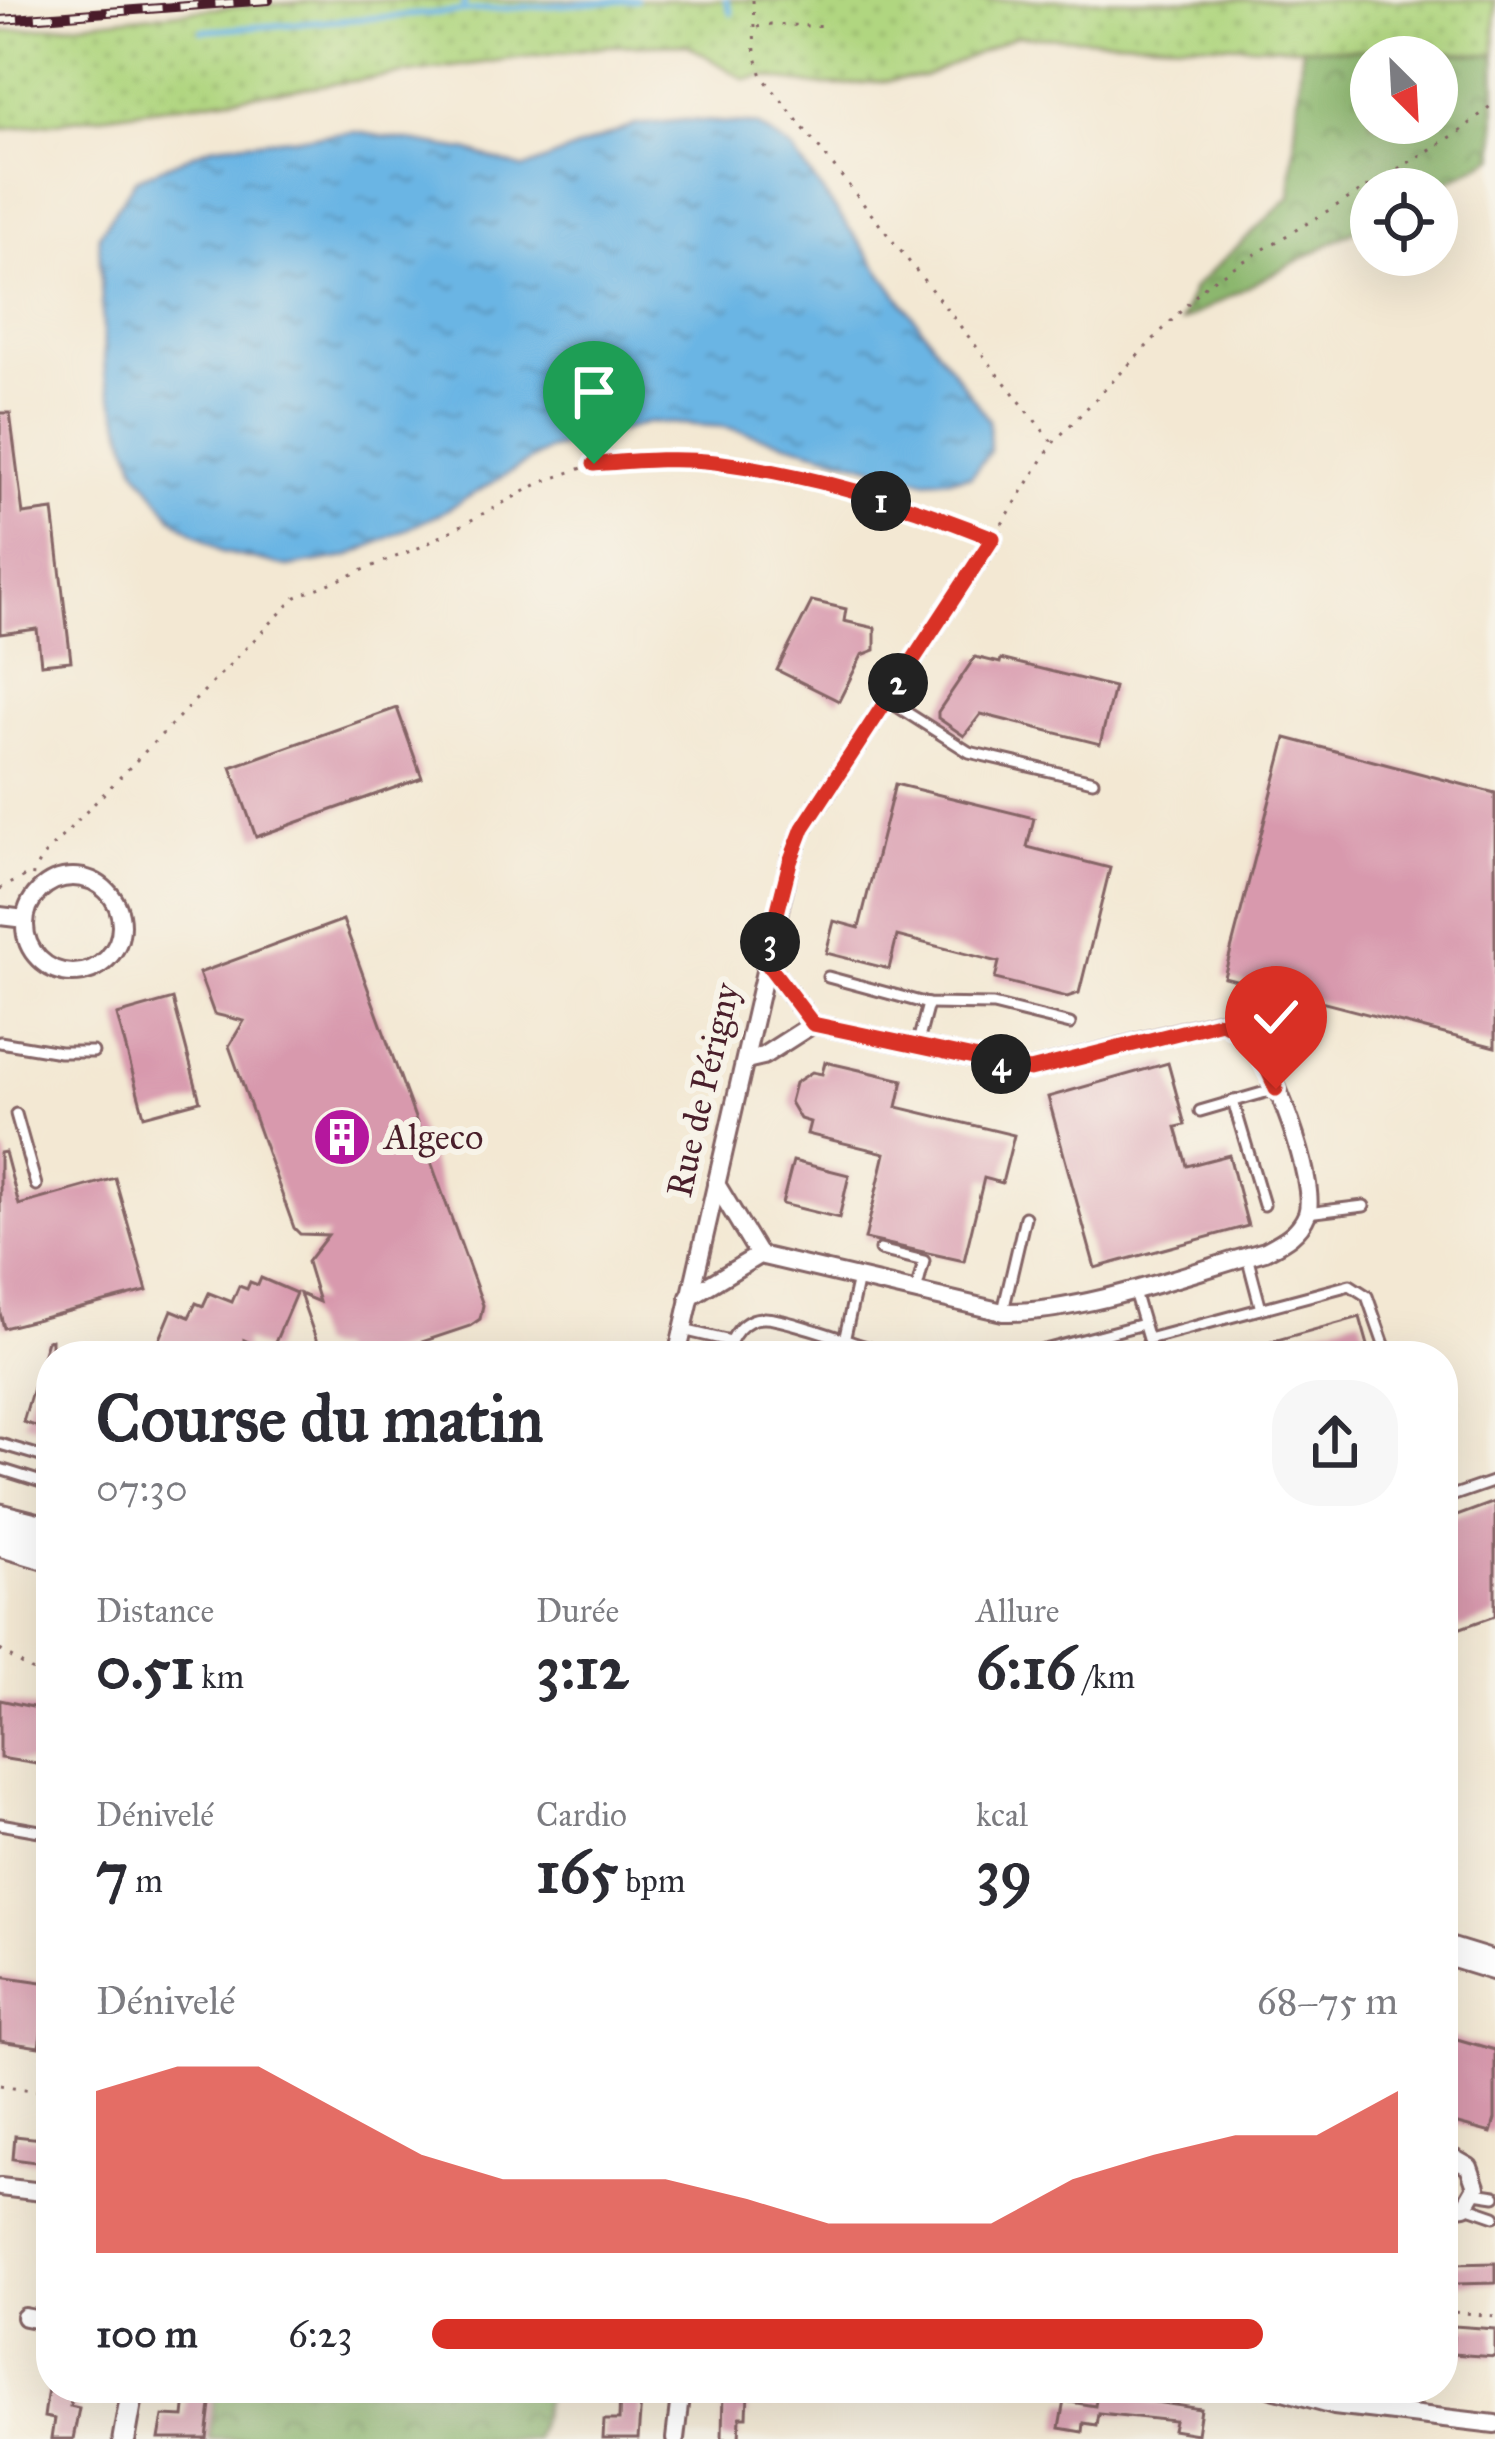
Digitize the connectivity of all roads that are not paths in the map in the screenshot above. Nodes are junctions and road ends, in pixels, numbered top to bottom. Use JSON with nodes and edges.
{"nodes":[{"id":1,"x":993,"y":538,"type":"road end"},
{"id":2,"x":887,"y":700,"type":"junction"},
{"id":3,"x":1093,"y":781,"type":"dead end"},
{"id":4,"x":0,"y":916,"type":"edge"},
{"id":5,"x":25,"y":919,"type":"junction"},
{"id":6,"x":765,"y":961,"type":"junction"},
{"id":7,"x":828,"y":977,"type":"dead end"},
{"id":8,"x":928,"y":1004,"type":"junction"},
{"id":9,"x":813,"y":1024,"type":"junction"},
{"id":10,"x":1070,"y":1024,"type":"dead end"},
{"id":11,"x":0,"y":1042,"type":"edge"},
{"id":12,"x":917,"y":1046,"type":"junction"},
{"id":13,"x":93,"y":1052,"type":"dead end"},
{"id":14,"x":746,"y":1060,"type":"junction"},
{"id":15,"x":1276,"y":1089,"type":"junction"},
{"id":16,"x":1233,"y":1101,"type":"junction"},
{"id":17,"x":1200,"y":1111,"type":"dead end"},
{"id":18,"x":16,"y":1114,"type":"dead end"},
{"id":19,"x":716,"y":1184,"type":"junction"},
{"id":20,"x":36,"y":1185,"type":"dead end"},
{"id":21,"x":1264,"y":1205,"type":"dead end"},
{"id":22,"x":1364,"y":1206,"type":"dead end"},
{"id":23,"x":1307,"y":1213,"type":"junction"},
{"id":24,"x":1025,"y":1217,"type":"dead end"},
{"id":25,"x":880,"y":1250,"type":"dead end"},
{"id":26,"x":759,"y":1255,"type":"junction"},
{"id":27,"x":1247,"y":1256,"type":"junction"},
{"id":28,"x":858,"y":1279,"type":"junction"},
{"id":29,"x":1133,"y":1288,"type":"junction"},
{"id":30,"x":916,"y":1292,"type":"junction"},
{"id":31,"x":689,"y":1297,"type":"junction"},
{"id":32,"x":1261,"y":1309,"type":"junction"},
{"id":33,"x":1003,"y":1312,"type":"junction"},
{"id":34,"x":1144,"y":1324,"type":"junction"},
{"id":35,"x":682,"y":1330,"type":"junction"},
{"id":36,"x":680,"y":1341,"type":"edge"},
{"id":37,"x":730,"y":1341,"type":"joint"},
{"id":38,"x":844,"y":1341,"type":"joint"},
{"id":39,"x":1079,"y":1341,"type":"edge"},
{"id":40,"x":1383,"y":1341,"type":"edge"},
{"id":41,"x":0,"y":1444,"type":"edge"},
{"id":42,"x":36,"y":1455,"type":"edge"},
{"id":43,"x":0,"y":1469,"type":"edge"},
{"id":44,"x":36,"y":1480,"type":"edge"},
{"id":45,"x":1495,"y":1481,"type":"edge"},
{"id":46,"x":1458,"y":1494,"type":"edge"},
{"id":47,"x":0,"y":1518,"type":"edge"},
{"id":48,"x":36,"y":1528,"type":"edge"},
{"id":49,"x":0,"y":1542,"type":"edge"},
{"id":50,"x":36,"y":1553,"type":"edge"},
{"id":51,"x":0,"y":1824,"type":"edge"},
{"id":52,"x":36,"y":1830,"type":"edge"},
{"id":53,"x":1458,"y":1955,"type":"edge"},
{"id":54,"x":1495,"y":1966,"type":"edge"},
{"id":55,"x":1458,"y":2162,"type":"edge"},
{"id":56,"x":1495,"y":2167,"type":"edge"},
{"id":57,"x":1474,"y":2174,"type":"junction"},
{"id":58,"x":0,"y":2187,"type":"edge"},
{"id":59,"x":36,"y":2191,"type":"edge"},
{"id":60,"x":1495,"y":2196,"type":"edge"},
{"id":61,"x":1470,"y":2200,"type":"junction"},
{"id":62,"x":1458,"y":2204,"type":"edge"},
{"id":63,"x":1495,"y":2216,"type":"edge"},
{"id":64,"x":25,"y":2317,"type":"dead end"},
{"id":65,"x":36,"y":2319,"type":"edge"},
{"id":66,"x":130,"y":2403,"type":"edge"},
{"id":67,"x":679,"y":2403,"type":"edge"},
{"id":68,"x":1327,"y":2403,"type":"edge"},
{"id":69,"x":1495,"y":2424,"type":"edge"},
{"id":70,"x":124,"y":2439,"type":"edge"},
{"id":71,"x":675,"y":2439,"type":"edge"}],
"edges":[{"from":1,"to":2,"type":"street","name":"Rue de Périgny"},
{"from":2,"to":3,"type":"lane"},
{"from":2,"to":6,"type":"street","name":"Rue de Périgny"},
{"from":4,"to":5,"type":"street"},
{"from":5,"to":5,"type":"street"},
{"from":6,"to":9,"type":"street"},
{"from":6,"to":14,"type":"street","name":"Rue de Périgny"},
{"from":7,"to":8,"type":"lane"},
{"from":8,"to":10,"type":"lane"},
{"from":8,"to":12,"type":"lane"},
{"from":9,"to":12,"type":"street"},
{"from":9,"to":14,"type":"street"},
{"from":11,"to":13,"type":"lane"},
{"from":12,"to":15,"type":"street"},
{"from":14,"to":19,"type":"street","name":"Rue de Périgny"},
{"from":15,"to":16,"type":"lane"},
{"from":15,"to":23,"type":"street"},
{"from":16,"to":17,"type":"lane"},
{"from":16,"to":21,"type":"lane"},
{"from":18,"to":20,"type":"lane"},
{"from":19,"to":26,"type":"street"},
{"from":19,"to":31,"type":"street","name":"Rue de Périgny"},
{"from":22,"to":23,"type":"lane"},
{"from":23,"to":27,"type":"street"},
{"from":24,"to":33,"type":"lane"},
{"from":25,"to":30,"type":"lane"},
{"from":26,"to":28,"type":"street"},
{"from":26,"to":31,"type":"street"},
{"from":27,"to":29,"type":"street"},
{"from":27,"to":32,"type":"lane"},
{"from":28,"to":30,"type":"street"},
{"from":28,"to":38,"type":"lane"},
{"from":29,"to":33,"type":"street"},
{"from":29,"to":34,"type":"lane"},
{"from":30,"to":33,"type":"street"},
{"from":31,"to":35,"type":"street","name":"Rue de Périgny"},
{"from":32,"to":34,"type":"lane"},
{"from":32,"to":40,"type":"lane"},
{"from":34,"to":39,"type":"lane"},
{"from":35,"to":36,"type":"street","name":"Rue de Périgny"},
{"from":35,"to":37,"type":"lane"},
{"from":37,"to":38,"type":"lane"},
{"from":41,"to":42,"type":"lane"},
{"from":43,"to":44,"type":"lane"},
{"from":45,"to":46,"type":"lane"},
{"from":47,"to":48,"type":"main road"},
{"from":49,"to":50,"type":"main road"},
{"from":51,"to":52,"type":"lane"},
{"from":53,"to":54,"type":"main road"},
{"from":55,"to":57,"type":"street"},
{"from":56,"to":57,"type":"street"},
{"from":57,"to":61,"type":"street"},
{"from":58,"to":59,"type":"street"},
{"from":60,"to":61,"type":"lane"},
{"from":61,"to":62,"type":"street"},
{"from":61,"to":63,"type":"lane"},
{"from":64,"to":65,"type":"street"},
{"from":66,"to":70,"type":"street"},
{"from":67,"to":71,"type":"street"},
{"from":68,"to":69,"type":"street"}]}
